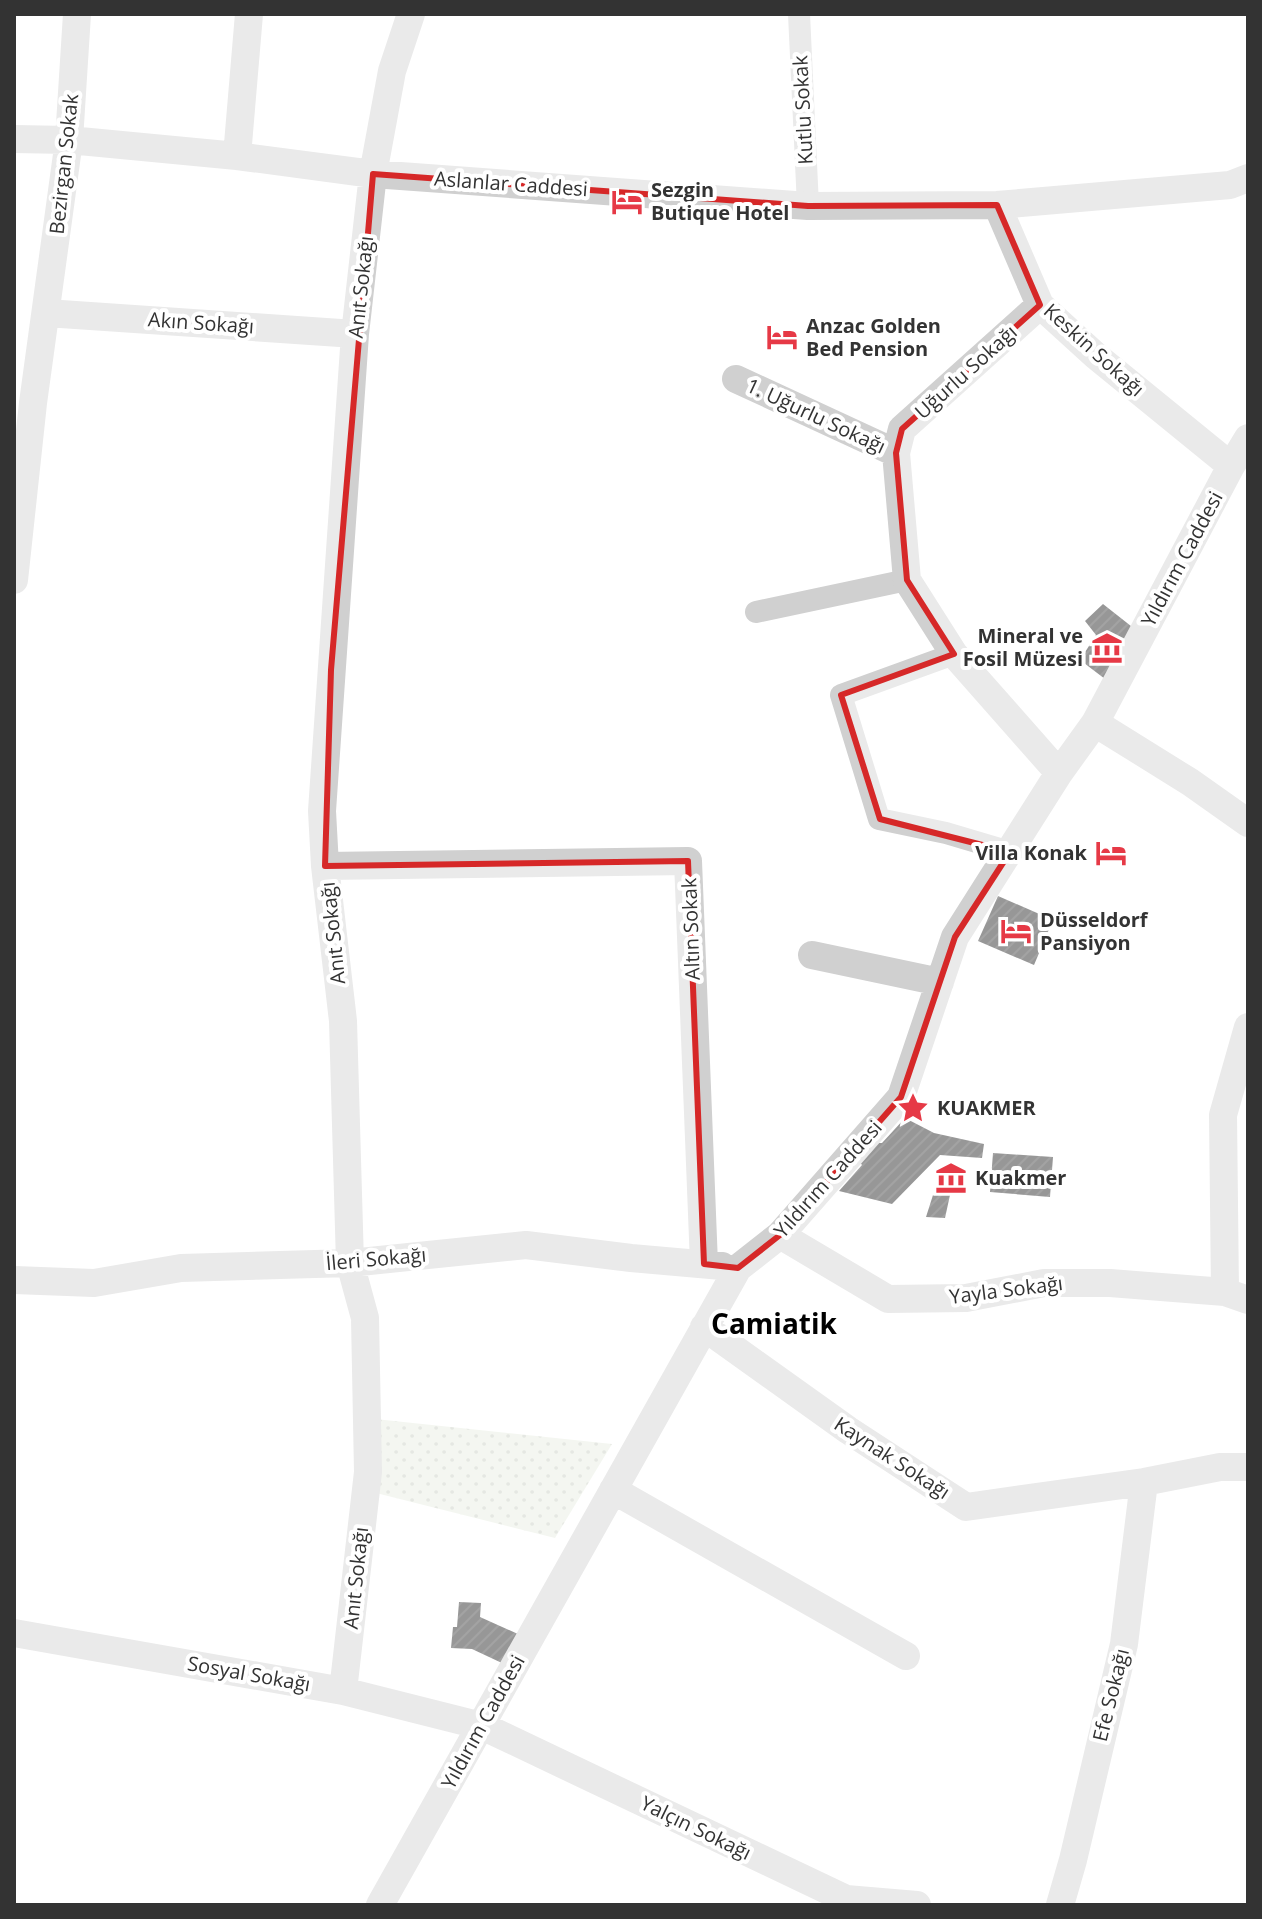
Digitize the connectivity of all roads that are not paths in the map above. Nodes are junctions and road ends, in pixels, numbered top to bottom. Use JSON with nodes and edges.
{"nodes":[{"id":1,"x":77,"y":14,"type":"edge"},
{"id":2,"x":249,"y":14,"type":"edge"},
{"id":3,"x":411,"y":14,"type":"edge"},
{"id":4,"x":799,"y":14,"type":"edge"},
{"id":5,"x":14,"y":139,"type":"edge"},
{"id":6,"x":69,"y":140,"type":"junction"},
{"id":7,"x":237,"y":156,"type":"junction"},
{"id":8,"x":373,"y":174,"type":"junction"},
{"id":9,"x":1248,"y":178,"type":"edge"},
{"id":10,"x":997,"y":205,"type":"junction"},
{"id":11,"x":808,"y":206,"type":"junction"},
{"id":12,"x":1040,"y":305,"type":"junction"},
{"id":13,"x":46,"y":313,"type":"junction"},
{"id":14,"x":355,"y":334,"type":"junction"},
{"id":15,"x":736,"y":379,"type":"dead end"},
{"id":16,"x":24,"y":400,"type":"edge"},
{"id":17,"x":1248,"y":438,"type":"edge"},
{"id":18,"x":896,"y":453,"type":"junction"},
{"id":19,"x":1231,"y":466,"type":"junction"},
{"id":20,"x":14,"y":580,"type":"edge"},
{"id":21,"x":907,"y":580,"type":"junction"},
{"id":22,"x":756,"y":612,"type":"dead end"},
{"id":23,"x":954,"y":654,"type":"junction"},
{"id":24,"x":1095,"y":723,"type":"junction"},
{"id":25,"x":1059,"y":773,"type":"junction"},
{"id":26,"x":1248,"y":823,"type":"edge"},
{"id":27,"x":1010,"y":852,"type":"junction"},
{"id":28,"x":325,"y":866,"type":"junction"},
{"id":29,"x":812,"y":955,"type":"dead end"},
{"id":30,"x":940,"y":982,"type":"junction"},
{"id":31,"x":1248,"y":1027,"type":"edge"},
{"id":32,"x":780,"y":1235,"type":"junction"},
{"id":33,"x":350,"y":1263,"type":"junction"},
{"id":34,"x":704,"y":1264,"type":"junction"},
{"id":35,"x":738,"y":1268,"type":"junction"},
{"id":36,"x":14,"y":1280,"type":"edge"},
{"id":37,"x":1236,"y":1296,"type":"edge"},
{"id":38,"x":704,"y":1327,"type":"junction"},
{"id":39,"x":1248,"y":1467,"type":"edge"},
{"id":40,"x":1144,"y":1482,"type":"junction"},
{"id":41,"x":613,"y":1490,"type":"junction"},
{"id":42,"x":14,"y":1633,"type":"edge"},
{"id":43,"x":906,"y":1656,"type":"dead end"},
{"id":44,"x":343,"y":1691,"type":"junction"},
{"id":45,"x":482,"y":1726,"type":"junction"},
{"id":46,"x":844,"y":1902,"type":"edge"},
{"id":47,"x":380,"y":1905,"type":"edge"},
{"id":48,"x":917,"y":1905,"type":"edge"},
{"id":49,"x":1060,"y":1905,"type":"edge"}],
"edges":[{"from":1,"to":6,"type":"street","name":"Bezirgan Sokak"},
{"from":2,"to":7,"type":"street"},
{"from":3,"to":8,"type":"street","name":"Anıt Sokağı"},
{"from":4,"to":11,"type":"street","name":"Kutlu Sokak"},
{"from":5,"to":6,"type":"street","name":"Aslanlar Caddesi"},
{"from":6,"to":7,"type":"street","name":"Aslanlar Caddesi"},
{"from":6,"to":13,"type":"street","name":"Bezirgan Sokak"},
{"from":7,"to":8,"type":"street","name":"Aslanlar Caddesi"},
{"from":8,"to":11,"type":"street","name":"Aslanlar Caddesi"},
{"from":8,"to":14,"type":"street","name":"Anıt Sokağı"},
{"from":9,"to":10,"type":"street","name":"Aslanlar Caddesi"},
{"from":10,"to":11,"type":"street","name":"Aslanlar Caddesi"},
{"from":10,"to":12,"type":"street","name":"Keskin Sokağı"},
{"from":12,"to":18,"type":"street","name":"Uğurlu Sokağı"},
{"from":12,"to":19,"type":"street","name":"Keskin Sokağı"},
{"from":13,"to":14,"type":"street","name":"Akın Sokağı"},
{"from":13,"to":16,"type":"street","name":"Bezirgan Sokak"},
{"from":14,"to":28,"type":"street","name":"Anıt Sokağı"},
{"from":15,"to":18,"type":"street","name":"1. Uğurlu Sokağı"},
{"from":16,"to":20,"type":"street","name":"Bezirgan Sokak"},
{"from":17,"to":19,"type":"street","name":"Yıldırım Caddesi"},
{"from":18,"to":21,"type":"street"},
{"from":19,"to":24,"type":"street","name":"Yıldırım Caddesi"},
{"from":21,"to":22,"type":"street"},
{"from":21,"to":23,"type":"street"},
{"from":23,"to":25,"type":"street"},
{"from":23,"to":27,"type":"street"},
{"from":24,"to":25,"type":"street","name":"Yıldırım Caddesi"},
{"from":24,"to":26,"type":"street"},
{"from":25,"to":27,"type":"street","name":"Yıldırım Caddesi"},
{"from":27,"to":30,"type":"street","name":"Yıldırım Caddesi"},
{"from":28,"to":33,"type":"street","name":"Anıt Sokağı"},
{"from":28,"to":34,"type":"street","name":"Altın Sokak"},
{"from":29,"to":30,"type":"street"},
{"from":30,"to":32,"type":"street","name":"Yıldırım Caddesi"},
{"from":31,"to":37,"type":"street"},
{"from":32,"to":35,"type":"street","name":"Yıldırım Caddesi"},
{"from":32,"to":37,"type":"street","name":"Yayla Sokağı"},
{"from":33,"to":34,"type":"street","name":"İleri Sokağı"},
{"from":33,"to":36,"type":"street","name":"İleri Sokağı"},
{"from":33,"to":44,"type":"street","name":"Anıt Sokağı"},
{"from":34,"to":35,"type":"street","name":"İleri Sokağı"},
{"from":35,"to":38,"type":"street","name":"Yıldırım Caddesi"},
{"from":38,"to":40,"type":"street","name":"Kaynak Sokağı"},
{"from":38,"to":41,"type":"street","name":"Yıldırım Caddesi"},
{"from":39,"to":40,"type":"street","name":"Kaynak Sokağı"},
{"from":40,"to":49,"type":"street","name":"Efe Sokağı"},
{"from":41,"to":43,"type":"street"},
{"from":41,"to":45,"type":"street","name":"Yıldırım Caddesi"},
{"from":42,"to":44,"type":"street","name":"Sosyal Sokağı"},
{"from":44,"to":45,"type":"street","name":"Sosyal Sokağı"},
{"from":45,"to":46,"type":"street","name":"Yalçın Sokağı"},
{"from":45,"to":47,"type":"street","name":"Yıldırım Caddesi"},
{"from":46,"to":48,"type":"street","name":"Yalçın Sokağı"}]}
